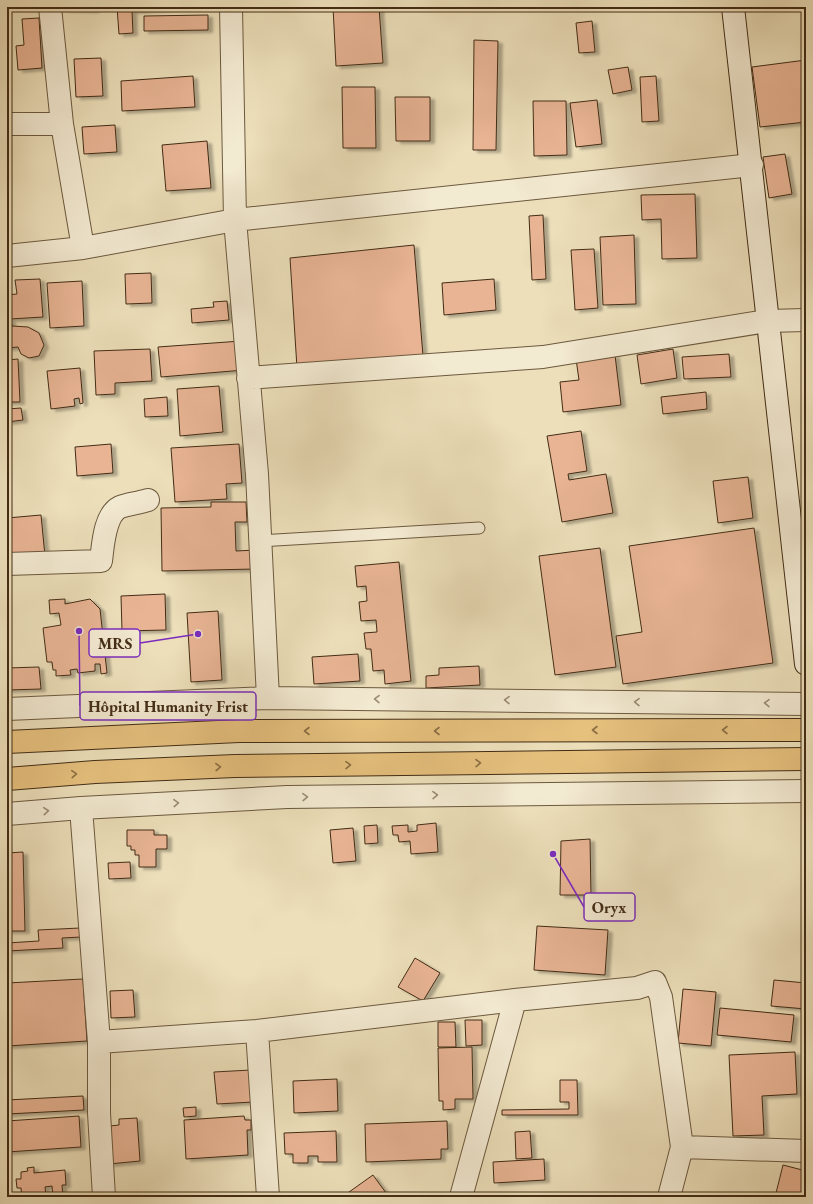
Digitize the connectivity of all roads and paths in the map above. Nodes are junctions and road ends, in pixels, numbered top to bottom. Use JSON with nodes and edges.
{"nodes":[{"id":1,"x":50,"y":7,"type":"edge"},
{"id":2,"x":231,"y":7,"type":"edge"},
{"id":3,"x":733,"y":7,"type":"edge"},
{"id":4,"x":7,"y":124,"type":"edge"},
{"id":5,"x":62,"y":124,"type":"junction"},
{"id":6,"x":752,"y":166,"type":"junction"},
{"id":7,"x":235,"y":220,"type":"junction"},
{"id":8,"x":83,"y":248,"type":"junction"},
{"id":9,"x":7,"y":256,"type":"edge"},
{"id":10,"x":806,"y":320,"type":"edge"},
{"id":11,"x":767,"y":321,"type":"junction"},
{"id":12,"x":248,"y":378,"type":"junction"},
{"id":13,"x":148,"y":500,"type":"dead end"},
{"id":14,"x":479,"y":528,"type":"dead end"},
{"id":15,"x":259,"y":541,"type":"junction"},
{"id":16,"x":7,"y":564,"type":"edge"},
{"id":17,"x":806,"y":664,"type":"edge"},
{"id":18,"x":268,"y":698,"type":"junction"},
{"id":19,"x":806,"y":704,"type":"edge"},
{"id":20,"x":7,"y":709,"type":"edge"},
{"id":21,"x":806,"y":730,"type":"edge"},
{"id":22,"x":7,"y":742,"type":"edge"},
{"id":23,"x":806,"y":759,"type":"edge"},
{"id":24,"x":7,"y":779,"type":"edge"},
{"id":25,"x":806,"y":790,"type":"edge"},
{"id":26,"x":81,"y":808,"type":"junction"},
{"id":27,"x":7,"y":814,"type":"edge"},
{"id":28,"x":515,"y":1000,"type":"junction"},
{"id":29,"x":257,"y":1031,"type":"junction"},
{"id":30,"x":99,"y":1042,"type":"junction"},
{"id":31,"x":682,"y":1147,"type":"junction"},
{"id":32,"x":806,"y":1151,"type":"edge"},
{"id":33,"x":104,"y":1197,"type":"edge"},
{"id":34,"x":268,"y":1197,"type":"edge"},
{"id":35,"x":461,"y":1197,"type":"edge"},
{"id":36,"x":670,"y":1197,"type":"edge"}],
"edges":[{"from":1,"to":5,"type":"street"},
{"from":2,"to":7,"type":"street"},
{"from":3,"to":6,"type":"street"},
{"from":4,"to":5,"type":"street"},
{"from":5,"to":8,"type":"street"},
{"from":6,"to":7,"type":"street"},
{"from":6,"to":11,"type":"street"},
{"from":7,"to":8,"type":"street"},
{"from":7,"to":12,"type":"street"},
{"from":8,"to":9,"type":"street"},
{"from":10,"to":11,"type":"street"},
{"from":11,"to":12,"type":"street"},
{"from":11,"to":17,"type":"street"},
{"from":12,"to":15,"type":"street"},
{"from":13,"to":16,"type":"street"},
{"from":14,"to":15,"type":"lane"},
{"from":15,"to":18,"type":"street"},
{"from":19,"to":18,"type":"street","one_way":true},
{"from":18,"to":20,"type":"street"},
{"from":21,"to":22,"type":"highway","one_way":true},
{"from":24,"to":23,"type":"highway","one_way":true},
{"from":26,"to":25,"type":"street","one_way":true},
{"from":27,"to":26,"type":"street","one_way":true},
{"from":26,"to":30,"type":"street"},
{"from":28,"to":29,"type":"street"},
{"from":28,"to":31,"type":"street"},
{"from":28,"to":35,"type":"street"},
{"from":29,"to":30,"type":"street"},
{"from":29,"to":34,"type":"street"},
{"from":30,"to":33,"type":"street"},
{"from":31,"to":32,"type":"street"},
{"from":31,"to":36,"type":"street"}]}
